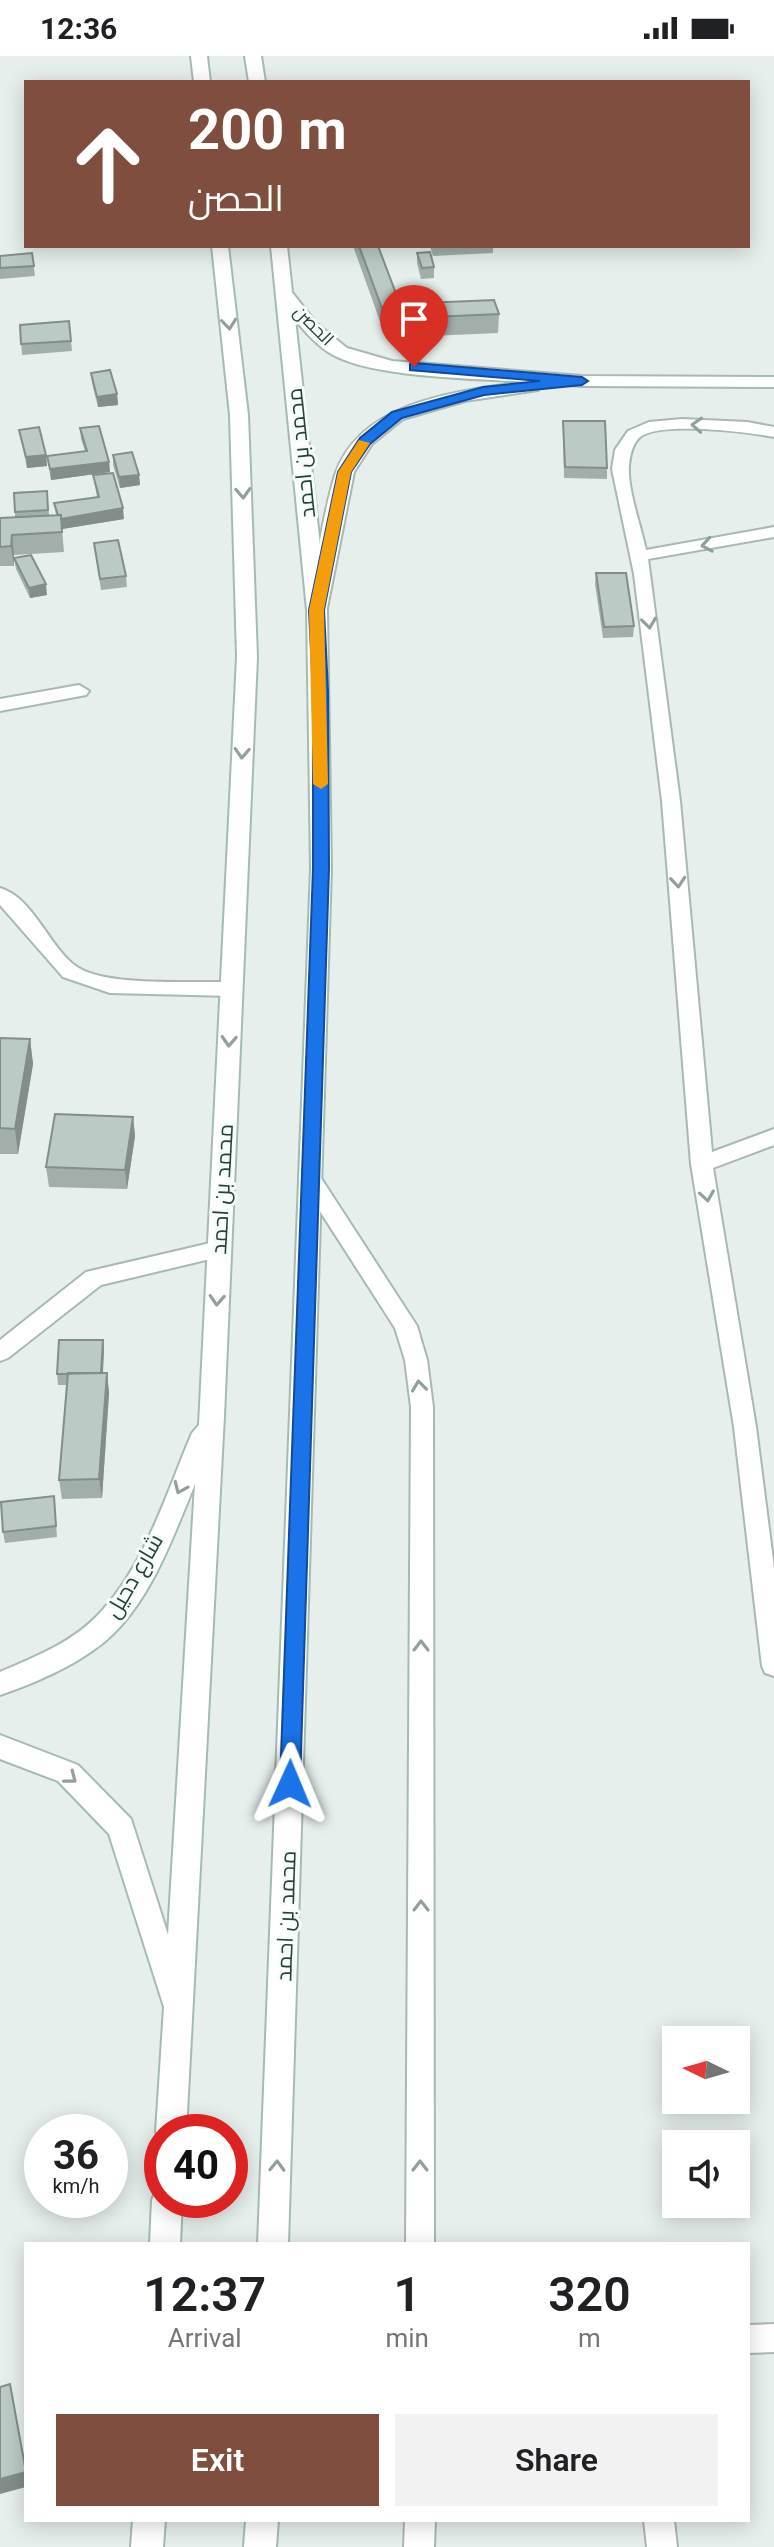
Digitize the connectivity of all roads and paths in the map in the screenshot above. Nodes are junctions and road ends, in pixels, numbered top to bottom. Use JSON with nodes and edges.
{"nodes":[{"id":1,"x":199,"y":56,"type":"edge"},
{"id":2,"x":253,"y":56,"type":"edge"},
{"id":3,"x":202,"y":80,"type":"edge"},
{"id":4,"x":257,"y":80,"type":"edge"},
{"id":5,"x":220,"y":248,"type":"edge"},
{"id":6,"x":279,"y":248,"type":"edge"},
{"id":7,"x":285,"y":295,"type":"junction"},
{"id":8,"x":582,"y":381,"type":"junction"},
{"id":9,"x":774,"y":382,"type":"edge"},
{"id":10,"x":774,"y":432,"type":"edge"},
{"id":11,"x":774,"y":532,"type":"edge"},
{"id":12,"x":639,"y":556,"type":"junction"},
{"id":13,"x":317,"y":610,"type":"junction"},
{"id":14,"x":79,"y":691,"type":"dead end"},
{"id":15,"x":0,"y":705,"type":"edge"},
{"id":16,"x":0,"y":894,"type":"edge"},
{"id":17,"x":231,"y":989,"type":"junction"},
{"id":18,"x":774,"y":1137,"type":"edge"},
{"id":19,"x":702,"y":1164,"type":"junction"},
{"id":20,"x":311,"y":1180,"type":"junction"},
{"id":21,"x":219,"y":1249,"type":"junction"},
{"id":22,"x":0,"y":1352,"type":"edge"},
{"id":23,"x":212,"y":1416,"type":"junction"},
{"id":24,"x":774,"y":1666,"type":"edge"},
{"id":25,"x":0,"y":1684,"type":"edge"},
{"id":26,"x":0,"y":1747,"type":"edge"},
{"id":27,"x":178,"y":2012,"type":"junction"},
{"id":28,"x":172,"y":2114,"type":"edge"},
{"id":29,"x":166,"y":2218,"type":"edge"},
{"id":30,"x":165,"y":2242,"type":"edge"},
{"id":31,"x":273,"y":2242,"type":"edge"},
{"id":32,"x":420,"y":2242,"type":"edge"},
{"id":33,"x":774,"y":2338,"type":"edge"},
{"id":34,"x":750,"y":2339,"type":"edge"},
{"id":35,"x":149,"y":2522,"type":"edge"},
{"id":36,"x":262,"y":2522,"type":"edge"},
{"id":37,"x":420,"y":2522,"type":"edge"},
{"id":38,"x":659,"y":2522,"type":"edge"},
{"id":39,"x":147,"y":2547,"type":"edge"},
{"id":40,"x":260,"y":2547,"type":"edge"},
{"id":41,"x":419,"y":2547,"type":"edge"},
{"id":42,"x":662,"y":2547,"type":"edge"}],
"edges":[{"from":1,"to":3,"type":"street"},
{"from":2,"to":4,"type":"street"},
{"from":5,"to":17,"type":"street","name":"محمد بن احمد","one_way":true},
{"from":6,"to":7,"type":"street","name":"محمد بن احمد"},
{"from":7,"to":8,"type":"street","name":"الحصن"},
{"from":7,"to":13,"type":"street","name":"محمد بن احمد"},
{"from":8,"to":9,"type":"street","name":"الحصن"},
{"from":8,"to":13,"type":"street","name":"الحصن"},
{"from":10,"to":12,"type":"lane","one_way":true},
{"from":11,"to":12,"type":"lane","one_way":true},
{"from":12,"to":19,"type":"lane","one_way":true},
{"from":13,"to":20,"type":"street","name":"محمد بن احمد"},
{"from":14,"to":15,"type":"street"},
{"from":16,"to":17,"type":"lane"},
{"from":17,"to":21,"type":"street","name":"محمد بن احمد","one_way":true},
{"from":18,"to":19,"type":"lane"},
{"from":19,"to":24,"type":"lane","one_way":true},
{"from":31,"to":20,"type":"street","name":"محمد بن احمد","one_way":true},
{"from":32,"to":20,"type":"lane","one_way":true},
{"from":21,"to":22,"type":"lane"},
{"from":21,"to":23,"type":"street","name":"محمد بن احمد","one_way":true},
{"from":23,"to":25,"type":"street","name":"شارع دحيل","one_way":true},
{"from":23,"to":27,"type":"street","name":"محمد بن احمد"},
{"from":26,"to":27,"type":"street","one_way":true},
{"from":27,"to":28,"type":"street","name":"محمد بن احمد"},
{"from":29,"to":30,"type":"street"},
{"from":33,"to":34,"type":"lane"},
{"from":35,"to":39,"type":"street"},
{"from":36,"to":40,"type":"street"},
{"from":37,"to":41,"type":"lane"},
{"from":38,"to":42,"type":"lane"}]}
